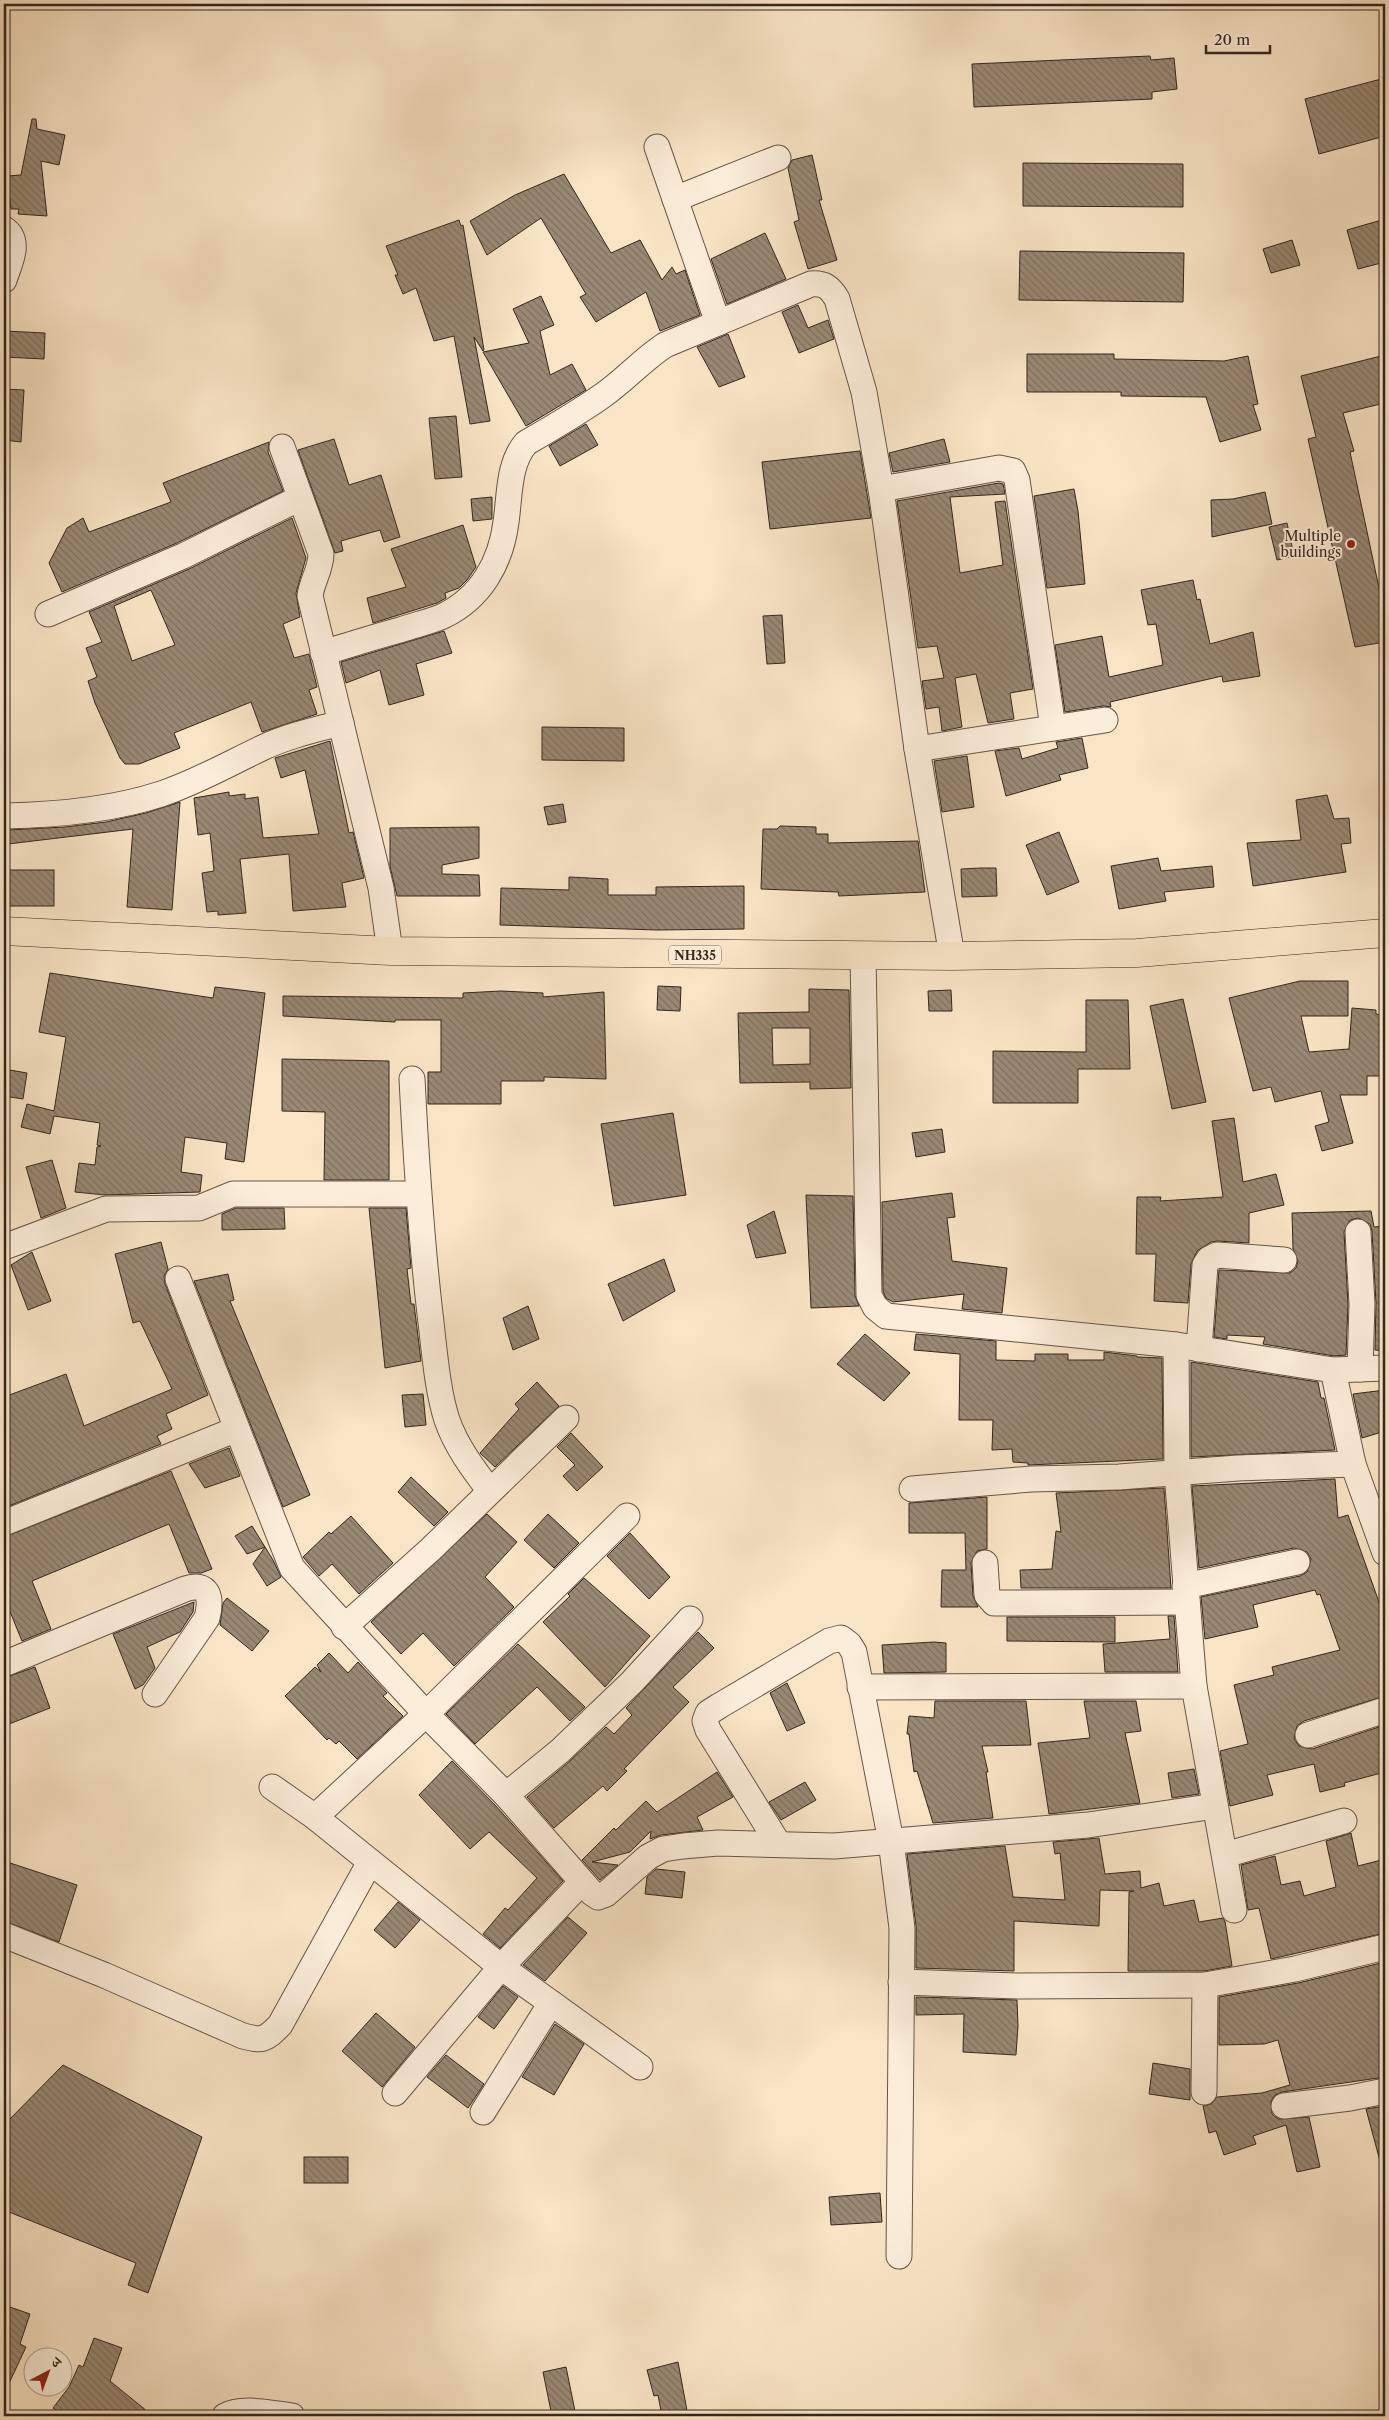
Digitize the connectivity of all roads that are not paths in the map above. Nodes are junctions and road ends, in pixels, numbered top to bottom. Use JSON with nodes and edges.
{"nodes":[{"id":1,"x":657,"y":147,"type":"dead end"},
{"id":2,"x":778,"y":158,"type":"dead end"},
{"id":3,"x":675,"y":199,"type":"junction"},
{"id":4,"x":4,"y":229,"type":"edge"},
{"id":5,"x":4,"y":280,"type":"edge"},
{"id":6,"x":718,"y":323,"type":"junction"},
{"id":7,"x":282,"y":447,"type":"dead end"},
{"id":8,"x":881,"y":488,"type":"junction"},
{"id":9,"x":300,"y":498,"type":"junction"},
{"id":10,"x":48,"y":614,"type":"dead end"},
{"id":11,"x":324,"y":653,"type":"junction"},
{"id":12,"x":1105,"y":720,"type":"dead end"},
{"id":13,"x":341,"y":723,"type":"junction"},
{"id":14,"x":1053,"y":728,"type":"junction"},
{"id":15,"x":918,"y":749,"type":"junction"},
{"id":16,"x":4,"y":816,"type":"edge"},
{"id":17,"x":4,"y":931,"type":"edge"},
{"id":18,"x":1385,"y":933,"type":"edge"},
{"id":19,"x":390,"y":951,"type":"junction"},
{"id":20,"x":863,"y":955,"type":"junction"},
{"id":21,"x":952,"y":956,"type":"junction"},
{"id":22,"x":412,"y":1078,"type":"dead end"},
{"id":23,"x":417,"y":1194,"type":"junction"},
{"id":24,"x":1358,"y":1232,"type":"dead end"},
{"id":25,"x":4,"y":1247,"type":"edge"},
{"id":26,"x":1284,"y":1260,"type":"dead end"},
{"id":27,"x":178,"y":1279,"type":"dead end"},
{"id":28,"x":1188,"y":1347,"type":"junction"},
{"id":29,"x":1385,"y":1368,"type":"edge"},
{"id":30,"x":1360,"y":1369,"type":"junction"},
{"id":31,"x":1333,"y":1370,"type":"junction"},
{"id":32,"x":566,"y":1418,"type":"dead end"},
{"id":33,"x":237,"y":1429,"type":"junction"},
{"id":34,"x":1353,"y":1464,"type":"junction"},
{"id":35,"x":1177,"y":1473,"type":"junction"},
{"id":36,"x":912,"y":1489,"type":"dead end"},
{"id":37,"x":490,"y":1491,"type":"junction"},
{"id":38,"x":1375,"y":1492,"type":"edge"},
{"id":39,"x":627,"y":1516,"type":"dead end"},
{"id":40,"x":4,"y":1523,"type":"edge"},
{"id":41,"x":1385,"y":1553,"type":"edge"},
{"id":42,"x":1297,"y":1562,"type":"dead end"},
{"id":43,"x":985,"y":1563,"type":"dead end"},
{"id":44,"x":1186,"y":1594,"type":"junction"},
{"id":45,"x":690,"y":1619,"type":"dead end"},
{"id":46,"x":344,"y":1627,"type":"junction"},
{"id":47,"x":4,"y":1664,"type":"edge"},
{"id":48,"x":1194,"y":1686,"type":"junction"},
{"id":49,"x":860,"y":1687,"type":"junction"},
{"id":50,"x":155,"y":1694,"type":"dead end"},
{"id":51,"x":1385,"y":1710,"type":"edge"},
{"id":52,"x":426,"y":1714,"type":"junction"},
{"id":53,"x":1308,"y":1735,"type":"dead end"},
{"id":54,"x":272,"y":1787,"type":"dead end"},
{"id":55,"x":506,"y":1795,"type":"junction"},
{"id":56,"x":1215,"y":1806,"type":"junction"},
{"id":57,"x":315,"y":1818,"type":"junction"},
{"id":58,"x":1344,"y":1821,"type":"dead end"},
{"id":59,"x":891,"y":1841,"type":"junction"},
{"id":60,"x":778,"y":1843,"type":"junction"},
{"id":61,"x":1225,"y":1855,"type":"junction"},
{"id":62,"x":370,"y":1862,"type":"junction"},
{"id":63,"x":582,"y":1882,"type":"junction"},
{"id":64,"x":1234,"y":1910,"type":"dead end"},
{"id":65,"x":4,"y":1935,"type":"edge"},
{"id":66,"x":1385,"y":1946,"type":"edge"},
{"id":67,"x":502,"y":1967,"type":"junction"},
{"id":68,"x":901,"y":1982,"type":"junction"},
{"id":69,"x":1205,"y":1985,"type":"junction"},
{"id":70,"x":551,"y":2003,"type":"junction"},
{"id":71,"x":640,"y":2067,"type":"dead end"},
{"id":72,"x":1385,"y":2090,"type":"edge"},
{"id":73,"x":1204,"y":2092,"type":"dead end"},
{"id":74,"x":395,"y":2093,"type":"dead end"},
{"id":75,"x":1284,"y":2106,"type":"dead end"},
{"id":76,"x":483,"y":2112,"type":"dead end"},
{"id":77,"x":899,"y":2256,"type":"dead end"},
{"id":78,"x":225,"y":2416,"type":"edge"},
{"id":79,"x":292,"y":2416,"type":"edge"}],
"edges":[{"from":1,"to":3,"type":"street"},
{"from":2,"to":3,"type":"street"},
{"from":3,"to":6,"type":"street"},
{"from":4,"to":5,"type":"street"},
{"from":6,"to":8,"type":"street"},
{"from":6,"to":11,"type":"street"},
{"from":7,"to":9,"type":"street"},
{"from":8,"to":14,"type":"street"},
{"from":8,"to":15,"type":"street"},
{"from":9,"to":10,"type":"street"},
{"from":9,"to":11,"type":"street"},
{"from":11,"to":13,"type":"street"},
{"from":12,"to":14,"type":"street"},
{"from":13,"to":16,"type":"street"},
{"from":13,"to":19,"type":"street"},
{"from":14,"to":15,"type":"street"},
{"from":15,"to":21,"type":"street"},
{"from":17,"to":19,"type":"highway","number":"NH335"},
{"from":18,"to":21,"type":"highway","number":"NH335"},
{"from":19,"to":20,"type":"highway","number":"NH335"},
{"from":20,"to":21,"type":"highway","number":"NH335"},
{"from":20,"to":28,"type":"street"},
{"from":22,"to":23,"type":"street"},
{"from":23,"to":25,"type":"street"},
{"from":23,"to":37,"type":"street"},
{"from":24,"to":30,"type":"street"},
{"from":26,"to":28,"type":"street"},
{"from":27,"to":33,"type":"street"},
{"from":28,"to":31,"type":"street"},
{"from":28,"to":35,"type":"street"},
{"from":29,"to":30,"type":"street"},
{"from":30,"to":31,"type":"street"},
{"from":31,"to":34,"type":"street"},
{"from":32,"to":37,"type":"street"},
{"from":33,"to":40,"type":"street"},
{"from":33,"to":46,"type":"street"},
{"from":34,"to":35,"type":"street"},
{"from":34,"to":38,"type":"street"},
{"from":35,"to":36,"type":"street"},
{"from":35,"to":44,"type":"street"},
{"from":37,"to":46,"type":"street"},
{"from":38,"to":41,"type":"street"},
{"from":39,"to":52,"type":"street"},
{"from":42,"to":44,"type":"street"},
{"from":43,"to":44,"type":"street"},
{"from":44,"to":48,"type":"street"},
{"from":45,"to":55,"type":"street"},
{"from":46,"to":52,"type":"street"},
{"from":47,"to":50,"type":"street"},
{"from":48,"to":49,"type":"street"},
{"from":48,"to":56,"type":"street"},
{"from":49,"to":59,"type":"street"},
{"from":49,"to":60,"type":"street"},
{"from":51,"to":53,"type":"street"},
{"from":52,"to":55,"type":"street"},
{"from":52,"to":57,"type":"street"},
{"from":54,"to":57,"type":"street"},
{"from":55,"to":63,"type":"street"},
{"from":56,"to":59,"type":"street"},
{"from":56,"to":61,"type":"street"},
{"from":57,"to":62,"type":"street"},
{"from":58,"to":61,"type":"street"},
{"from":59,"to":60,"type":"street"},
{"from":59,"to":68,"type":"street"},
{"from":60,"to":63,"type":"street"},
{"from":61,"to":64,"type":"street"},
{"from":62,"to":65,"type":"street"},
{"from":62,"to":67,"type":"street"},
{"from":63,"to":67,"type":"street"},
{"from":66,"to":69,"type":"street"},
{"from":67,"to":70,"type":"street"},
{"from":67,"to":74,"type":"street"},
{"from":68,"to":69,"type":"street"},
{"from":68,"to":77,"type":"street"},
{"from":69,"to":73,"type":"street"},
{"from":70,"to":71,"type":"street"},
{"from":70,"to":76,"type":"street"},
{"from":72,"to":75,"type":"street"},
{"from":78,"to":79,"type":"street"}]}
